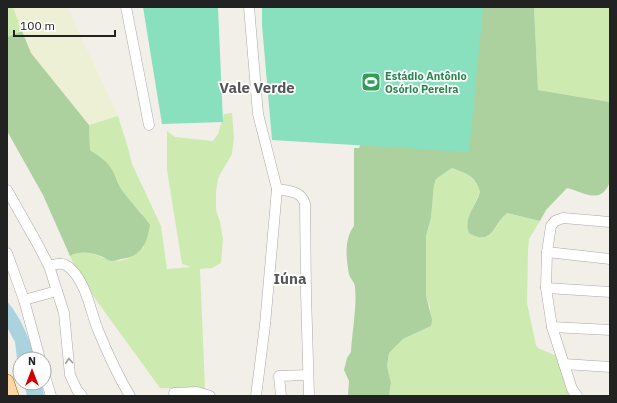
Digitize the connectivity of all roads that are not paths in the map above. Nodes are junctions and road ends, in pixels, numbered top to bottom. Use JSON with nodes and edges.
{"nodes":[{"id":1,"x":126,"y":7,"type":"edge"},
{"id":2,"x":249,"y":7,"type":"edge"},
{"id":3,"x":149,"y":126,"type":"dead end"},
{"id":4,"x":277,"y":189,"type":"junction"},
{"id":5,"x":7,"y":190,"type":"edge"},
{"id":6,"x":610,"y":222,"type":"edge"},
{"id":7,"x":547,"y":252,"type":"junction"},
{"id":8,"x":7,"y":253,"type":"edge"},
{"id":9,"x":610,"y":259,"type":"edge"},
{"id":10,"x":49,"y":266,"type":"junction"},
{"id":11,"x":546,"y":288,"type":"junction"},
{"id":12,"x":57,"y":291,"type":"junction"},
{"id":13,"x":610,"y":292,"type":"edge"},
{"id":14,"x":24,"y":300,"type":"junction"},
{"id":15,"x":552,"y":327,"type":"junction"},
{"id":16,"x":610,"y":330,"type":"edge"},
{"id":17,"x":38,"y":351,"type":"edge"},
{"id":18,"x":564,"y":364,"type":"junction"},
{"id":19,"x":610,"y":367,"type":"edge"},
{"id":20,"x":308,"y":375,"type":"junction"},
{"id":21,"x":7,"y":381,"type":"edge"},
{"id":22,"x":174,"y":392,"type":"dead end"},
{"id":23,"x":12,"y":396,"type":"edge"},
{"id":24,"x":82,"y":396,"type":"edge"},
{"id":25,"x":130,"y":396,"type":"edge"},
{"id":26,"x":210,"y":396,"type":"edge"},
{"id":27,"x":256,"y":396,"type":"edge"},
{"id":28,"x":281,"y":396,"type":"edge"},
{"id":29,"x":309,"y":396,"type":"edge"},
{"id":30,"x":577,"y":396,"type":"edge"}],
"edges":[{"from":1,"to":3,"type":"street"},
{"from":2,"to":4,"type":"street"},
{"from":4,"to":20,"type":"street"},
{"from":4,"to":27,"type":"street"},
{"from":5,"to":10,"type":"street"},
{"from":6,"to":7,"type":"street"},
{"from":7,"to":9,"type":"street"},
{"from":7,"to":11,"type":"street"},
{"from":8,"to":14,"type":"street"},
{"from":10,"to":12,"type":"street"},
{"from":10,"to":25,"type":"street"},
{"from":11,"to":13,"type":"street"},
{"from":11,"to":15,"type":"street"},
{"from":12,"to":14,"type":"street"},
{"from":24,"to":12,"type":"street","one_way":true},
{"from":14,"to":17,"type":"street"},
{"from":15,"to":16,"type":"street"},
{"from":15,"to":18,"type":"street"},
{"from":18,"to":19,"type":"street"},
{"from":18,"to":30,"type":"street"},
{"from":20,"to":28,"type":"street"},
{"from":20,"to":29,"type":"street"},
{"from":21,"to":23,"type":"main road"},
{"from":22,"to":26,"type":"street"}]}
